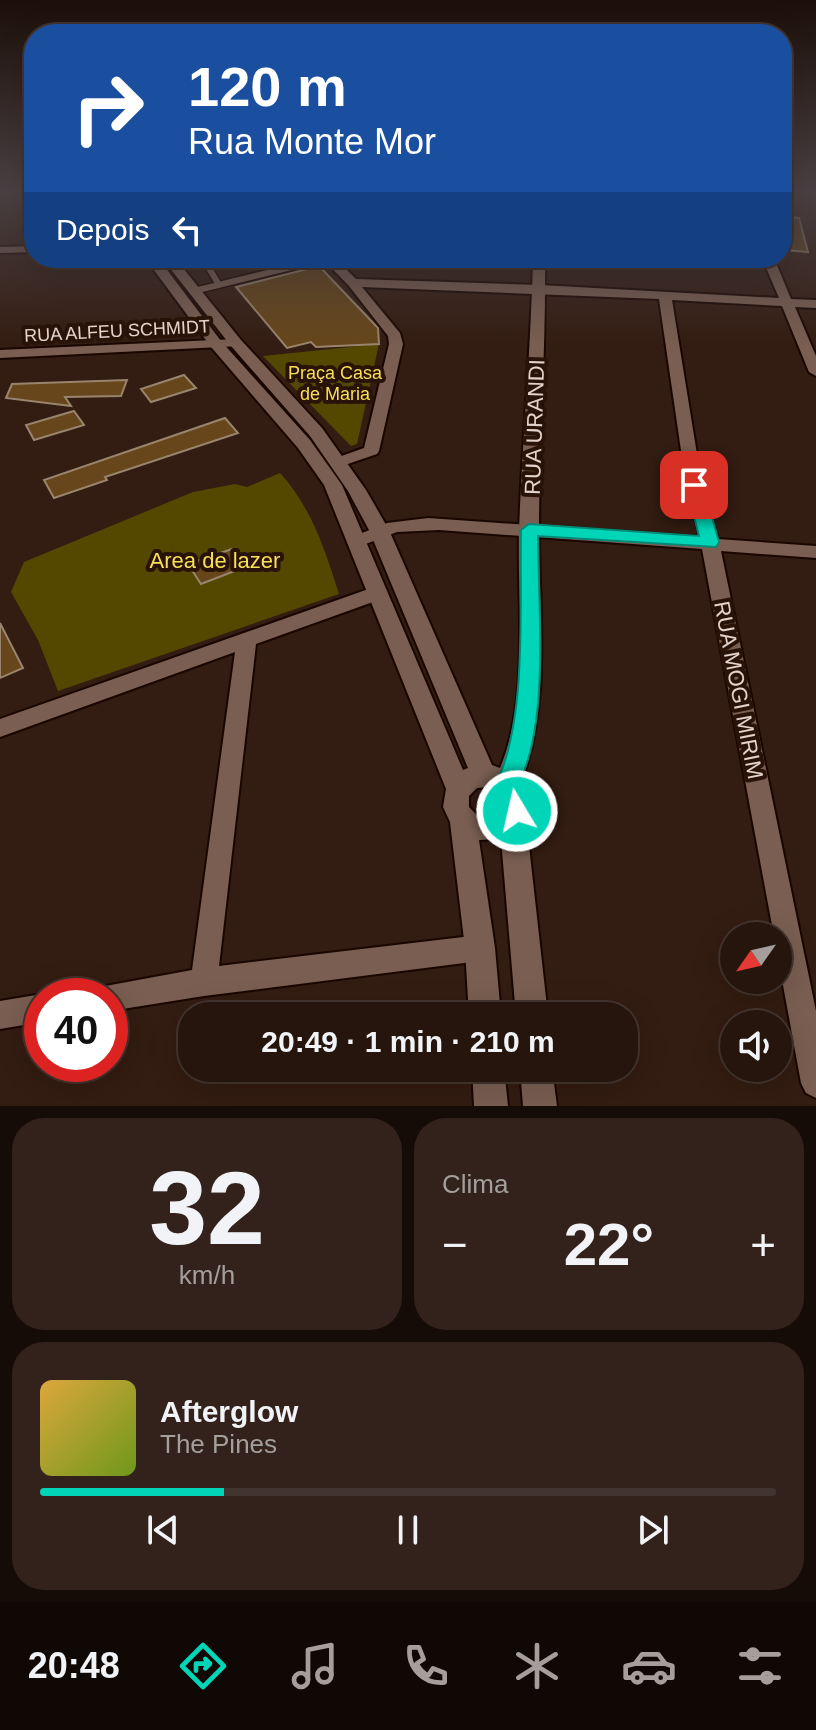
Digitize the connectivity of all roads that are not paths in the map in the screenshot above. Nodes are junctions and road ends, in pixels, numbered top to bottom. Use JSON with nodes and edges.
{"nodes":[{"id":1,"x":24,"y":249,"type":"edge"},
{"id":2,"x":0,"y":250,"type":"edge"},
{"id":3,"x":160,"y":268,"type":"edge"},
{"id":4,"x":176,"y":268,"type":"edge"},
{"id":5,"x":209,"y":268,"type":"edge"},
{"id":6,"x":288,"y":268,"type":"edge"},
{"id":7,"x":338,"y":268,"type":"edge"},
{"id":8,"x":539,"y":268,"type":"edge"},
{"id":9,"x":772,"y":268,"type":"edge"},
{"id":10,"x":353,"y":283,"type":"junction"},
{"id":11,"x":219,"y":285,"type":"junction"},
{"id":12,"x":540,"y":289,"type":"junction"},
{"id":13,"x":194,"y":291,"type":"junction"},
{"id":14,"x":665,"y":297,"type":"junction"},
{"id":15,"x":786,"y":303,"type":"junction"},
{"id":16,"x":816,"y":304,"type":"edge"},
{"id":17,"x":226,"y":344,"type":"junction"},
{"id":18,"x":0,"y":354,"type":"edge"},
{"id":19,"x":816,"y":372,"type":"edge"},
{"id":20,"x":339,"y":462,"type":"junction"},
{"id":21,"x":379,"y":530,"type":"junction"},
{"id":22,"x":529,"y":530,"type":"junction"},
{"id":23,"x":358,"y":541,"type":"junction"},
{"id":24,"x":710,"y":542,"type":"junction"},
{"id":25,"x":816,"y":552,"type":"edge"},
{"id":26,"x":377,"y":593,"type":"junction"},
{"id":27,"x":246,"y":641,"type":"junction"},
{"id":28,"x":0,"y":729,"type":"edge"},
{"id":29,"x":496,"y":780,"type":"junction"},
{"id":30,"x":458,"y":788,"type":"junction"},
{"id":31,"x":513,"y":819,"type":"junction"},
{"id":32,"x":463,"y":821,"type":"junction"},
{"id":33,"x":480,"y":948,"type":"junction"},
{"id":34,"x":204,"y":982,"type":"junction"},
{"id":35,"x":128,"y":994,"type":"edge"},
{"id":36,"x":484,"y":1002,"type":"edge"},
{"id":37,"x":531,"y":1002,"type":"edge"},
{"id":38,"x":24,"y":1011,"type":"edge"},
{"id":39,"x":0,"y":1015,"type":"edge"},
{"id":40,"x":489,"y":1082,"type":"edge"},
{"id":41,"x":537,"y":1082,"type":"edge"},
{"id":42,"x":816,"y":1083,"type":"edge"},
{"id":43,"x":491,"y":1106,"type":"edge"},
{"id":44,"x":540,"y":1106,"type":"edge"}],
"edges":[{"from":1,"to":2,"type":"street"},
{"from":3,"to":17,"type":"street"},
{"from":4,"to":13,"type":"street"},
{"from":5,"to":11,"type":"lane"},
{"from":6,"to":11,"type":"lane"},
{"from":7,"to":10,"type":"street"},
{"from":8,"to":12,"type":"street","name":"RUA URANDI"},
{"from":9,"to":15,"type":"street"},
{"from":10,"to":12,"type":"street"},
{"from":10,"to":20,"type":"street"},
{"from":11,"to":13,"type":"lane"},
{"from":12,"to":14,"type":"street"},
{"from":12,"to":22,"type":"street","name":"RUA URANDI"},
{"from":13,"to":17,"type":"street"},
{"from":14,"to":15,"type":"street"},
{"from":14,"to":24,"type":"street","name":"RUA MOGI MIRIM"},
{"from":15,"to":16,"type":"street"},
{"from":15,"to":19,"type":"street"},
{"from":17,"to":18,"type":"street","name":"RUA ALFEU SCHMIDT"},
{"from":17,"to":20,"type":"street"},
{"from":17,"to":23,"type":"street"},
{"from":20,"to":21,"type":"street"},
{"from":21,"to":22,"type":"street"},
{"from":21,"to":23,"type":"street"},
{"from":21,"to":29,"type":"street"},
{"from":22,"to":24,"type":"street"},
{"from":22,"to":29,"type":"street","name":"RUA URANDI"},
{"from":23,"to":26,"type":"street"},
{"from":24,"to":25,"type":"street"},
{"from":24,"to":42,"type":"street","name":"RUA MOGI MIRIM"},
{"from":26,"to":27,"type":"street"},
{"from":26,"to":30,"type":"street"},
{"from":27,"to":28,"type":"street"},
{"from":27,"to":34,"type":"street"},
{"from":29,"to":30,"type":"street"},
{"from":29,"to":31,"type":"street"},
{"from":30,"to":32,"type":"street"},
{"from":31,"to":32,"type":"street"},
{"from":31,"to":37,"type":"street"},
{"from":32,"to":33,"type":"street"},
{"from":33,"to":34,"type":"street"},
{"from":33,"to":36,"type":"street"},
{"from":34,"to":35,"type":"street"},
{"from":38,"to":39,"type":"street"},
{"from":40,"to":43,"type":"street"},
{"from":41,"to":44,"type":"street"}]}
